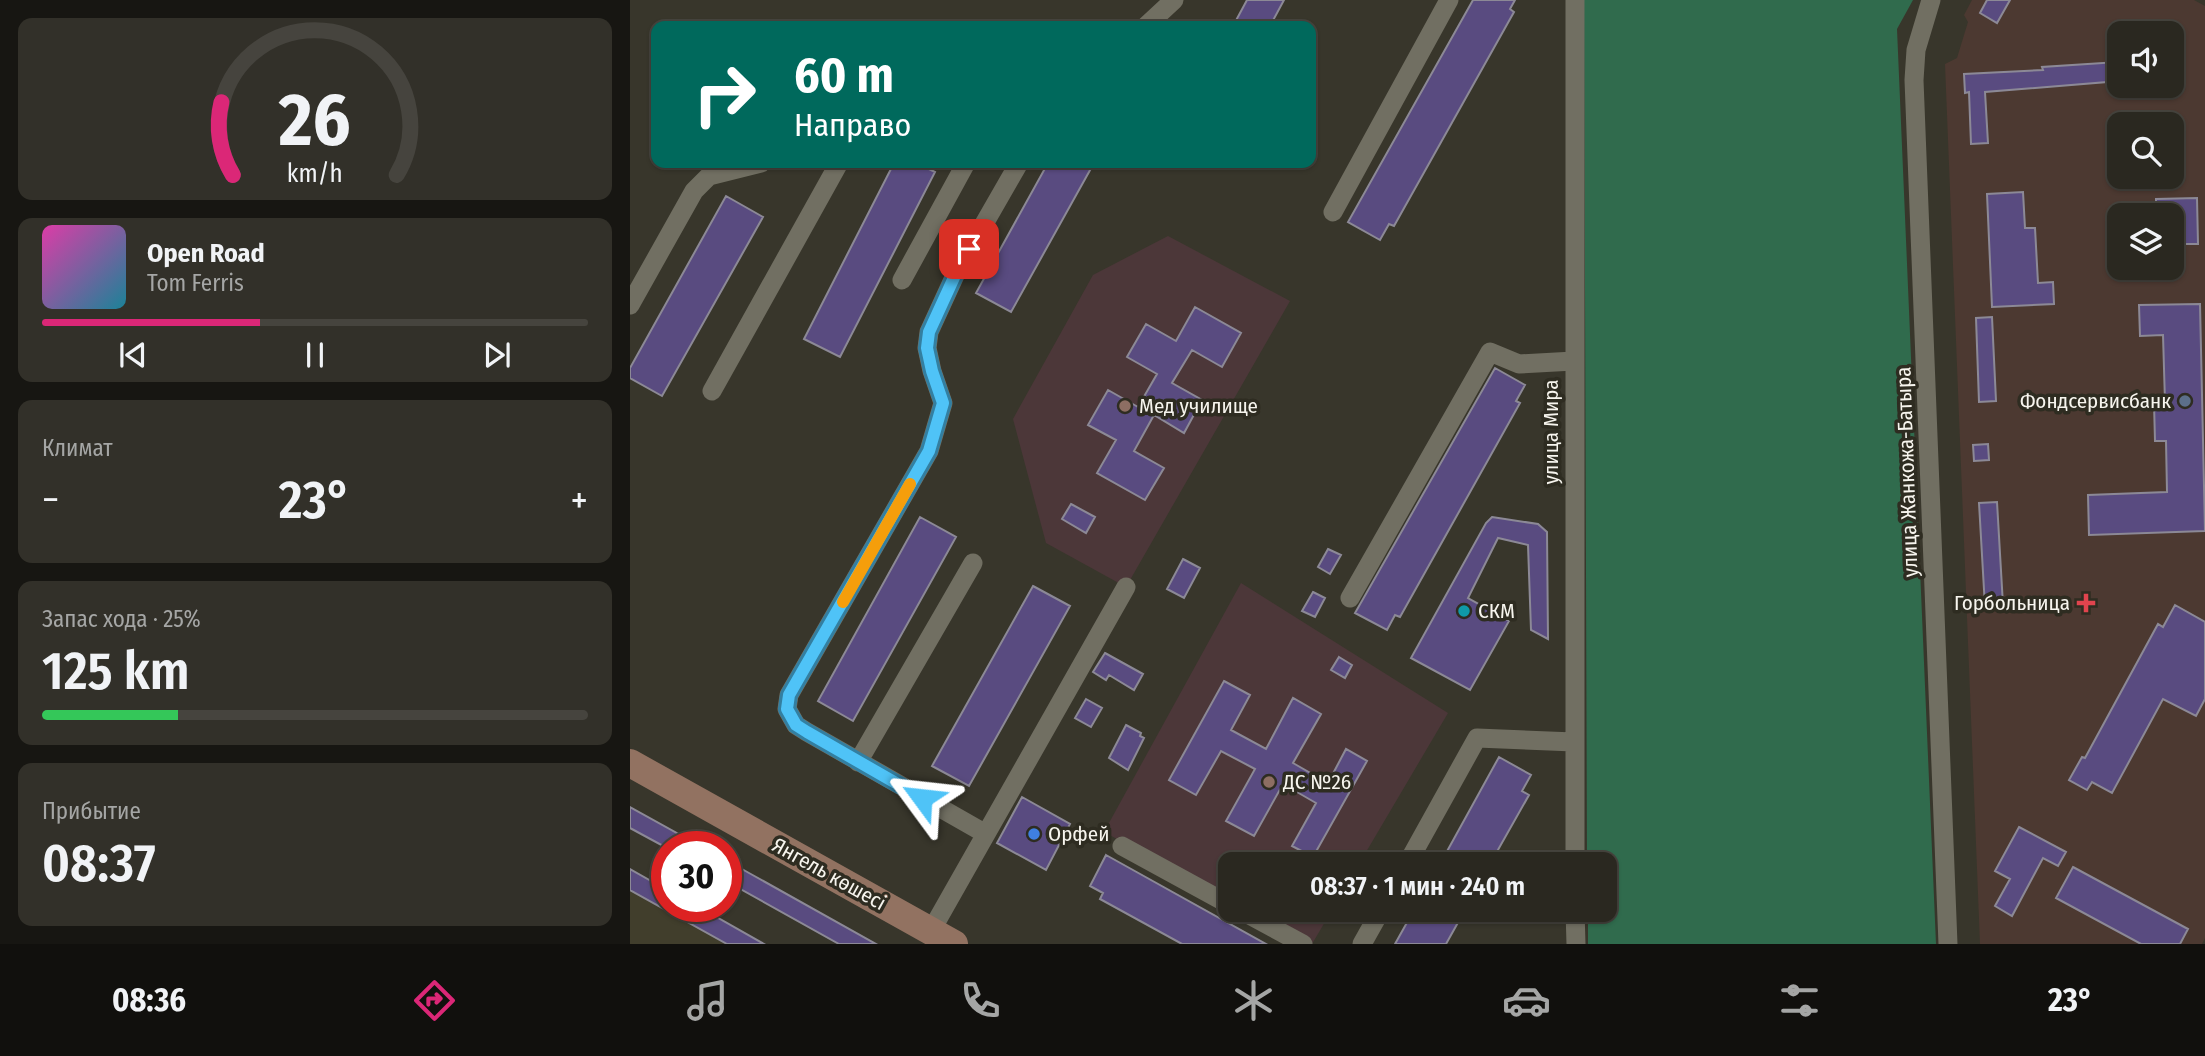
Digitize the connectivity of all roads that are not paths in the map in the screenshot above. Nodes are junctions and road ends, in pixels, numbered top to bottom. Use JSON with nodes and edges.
{"nodes":[{"id":1,"x":1174,"y":0,"type":"edge"},
{"id":2,"x":1449,"y":0,"type":"edge"},
{"id":3,"x":1575,"y":0,"type":"edge"},
{"id":4,"x":1931,"y":0,"type":"edge"},
{"id":5,"x":1151,"y":21,"type":"edge"},
{"id":6,"x":741,"y":168,"type":"edge"},
{"id":7,"x":836,"y":168,"type":"edge"},
{"id":8,"x":963,"y":168,"type":"edge"},
{"id":9,"x":1016,"y":168,"type":"edge"},
{"id":10,"x":1333,"y":212,"type":"dead end"},
{"id":11,"x":902,"y":280,"type":"dead end"},
{"id":12,"x":630,"y":305,"type":"edge"},
{"id":13,"x":1574,"y":361,"type":"junction"},
{"id":14,"x":712,"y":391,"type":"dead end"},
{"id":15,"x":973,"y":563,"type":"dead end"},
{"id":16,"x":1126,"y":587,"type":"dead end"},
{"id":17,"x":1350,"y":598,"type":"dead end"},
{"id":18,"x":1574,"y":742,"type":"junction"},
{"id":19,"x":858,"y":762,"type":"junction"},
{"id":20,"x":630,"y":763,"type":"edge"},
{"id":21,"x":986,"y":834,"type":"junction"},
{"id":22,"x":1122,"y":846,"type":"dead end"},
{"id":23,"x":1414,"y":852,"type":"edge"},
{"id":24,"x":1575,"y":852,"type":"edge"},
{"id":25,"x":1218,"y":898,"type":"edge"},
{"id":26,"x":1262,"y":922,"type":"edge"},
{"id":27,"x":1374,"y":922,"type":"edge"},
{"id":28,"x":1575,"y":922,"type":"edge"},
{"id":29,"x":943,"y":938,"type":"edge"},
{"id":30,"x":1303,"y":944,"type":"edge"},
{"id":31,"x":1362,"y":944,"type":"edge"},
{"id":32,"x":1576,"y":944,"type":"edge"},
{"id":33,"x":1948,"y":944,"type":"edge"}],
"edges":[{"from":1,"to":5,"type":"street"},
{"from":2,"to":10,"type":"street"},
{"from":3,"to":13,"type":"street","name":"улица Мира"},
{"from":4,"to":33,"type":"street","name":"улица Жанкожа-Батыра"},
{"from":6,"to":12,"type":"street"},
{"from":7,"to":14,"type":"street"},
{"from":8,"to":11,"type":"street"},
{"from":9,"to":19,"type":"street"},
{"from":13,"to":17,"type":"street"},
{"from":13,"to":18,"type":"street","name":"улица Мира"},
{"from":15,"to":19,"type":"street"},
{"from":16,"to":21,"type":"street"},
{"from":18,"to":23,"type":"street"},
{"from":18,"to":24,"type":"street","name":"улица Мира"},
{"from":19,"to":21,"type":"street"},
{"from":20,"to":29,"type":"street","name":"Янгель көшесі"},
{"from":21,"to":29,"type":"street"},
{"from":22,"to":25,"type":"street"},
{"from":26,"to":30,"type":"street"},
{"from":27,"to":31,"type":"street"},
{"from":28,"to":32,"type":"street"}]}
